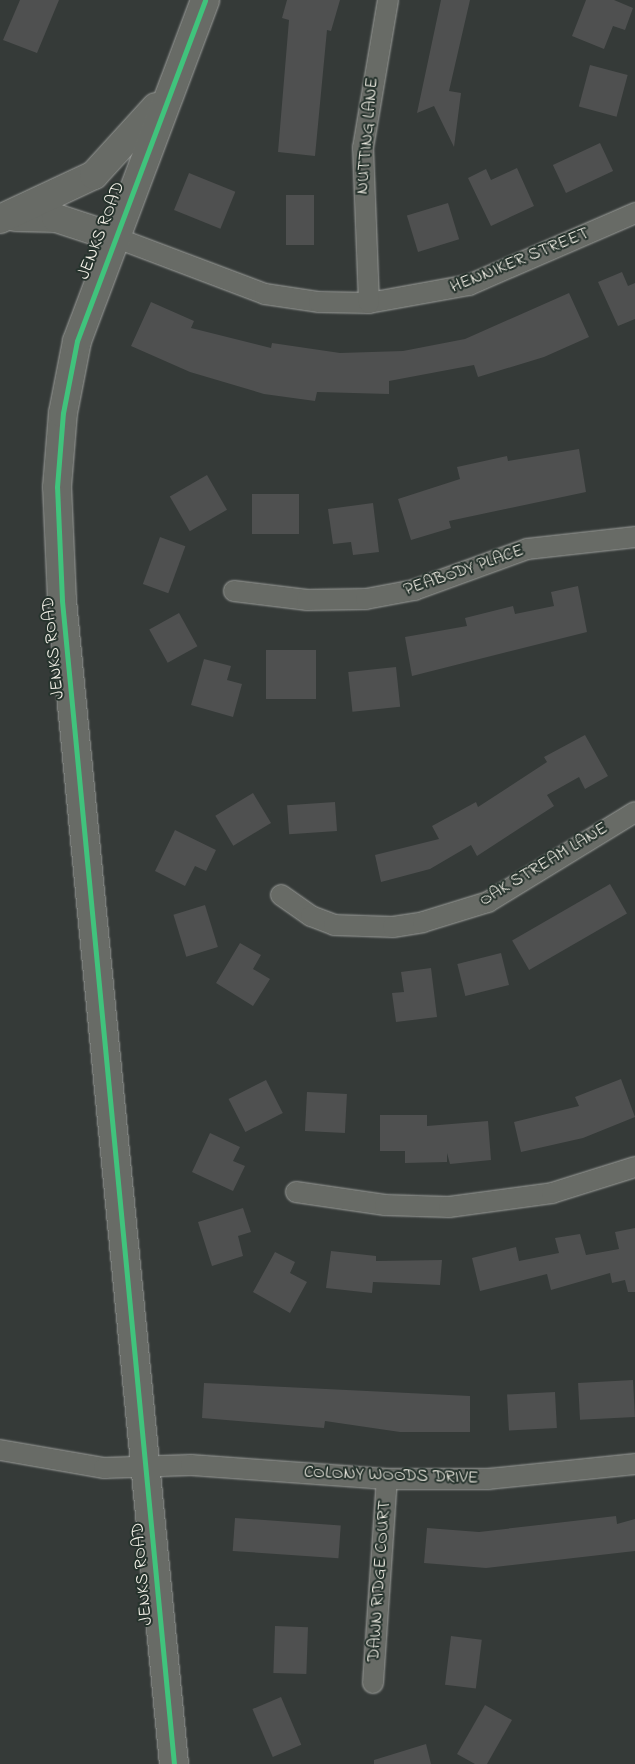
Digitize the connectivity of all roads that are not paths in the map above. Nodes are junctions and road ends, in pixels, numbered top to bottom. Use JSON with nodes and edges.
{"nodes":[{"id":1,"x":205,"y":0,"type":"edge"},
{"id":2,"x":388,"y":0,"type":"edge"},
{"id":3,"x":170,"y":90,"type":"junction"},
{"id":4,"x":635,"y":213,"type":"edge"},
{"id":5,"x":0,"y":219,"type":"edge"},
{"id":6,"x":114,"y":237,"type":"junction"},
{"id":7,"x":369,"y":303,"type":"junction"},
{"id":8,"x":635,"y":537,"type":"edge"},
{"id":9,"x":234,"y":591,"type":"dead end"},
{"id":10,"x":635,"y":812,"type":"edge"},
{"id":11,"x":281,"y":895,"type":"dead end"},
{"id":12,"x":635,"y":1167,"type":"edge"},
{"id":13,"x":296,"y":1192,"type":"dead end"},
{"id":14,"x":0,"y":1450,"type":"edge"},
{"id":15,"x":635,"y":1464,"type":"edge"},
{"id":16,"x":147,"y":1468,"type":"junction"},
{"id":17,"x":387,"y":1479,"type":"junction"},
{"id":18,"x":373,"y":1683,"type":"dead end"},
{"id":19,"x":174,"y":1764,"type":"edge"}],
"edges":[{"from":1,"to":3,"type":"street","name":"JENKS ROAD"},
{"from":2,"to":7,"type":"street","name":"NUTTING LANE"},
{"from":3,"to":5,"type":"street"},
{"from":3,"to":6,"type":"street","name":"JENKS ROAD"},
{"from":4,"to":7,"type":"street","name":"HENNIKER STREET"},
{"from":5,"to":6,"type":"street"},
{"from":6,"to":7,"type":"street","name":"HENNIKER STREET"},
{"from":6,"to":16,"type":"street","name":"JENKS ROAD"},
{"from":8,"to":9,"type":"street","name":"PEABODY PLACE"},
{"from":10,"to":11,"type":"street","name":"OAK STREAM LANE"},
{"from":12,"to":13,"type":"street"},
{"from":14,"to":16,"type":"street","name":"COLONY WOODS DRIVE"},
{"from":15,"to":17,"type":"street","name":"COLONY WOODS DRIVE"},
{"from":16,"to":17,"type":"street","name":"COLONY WOODS DRIVE"},
{"from":16,"to":19,"type":"street","name":"JENKS ROAD"},
{"from":17,"to":18,"type":"street","name":"DAWN RIDGE COURT"}]}
